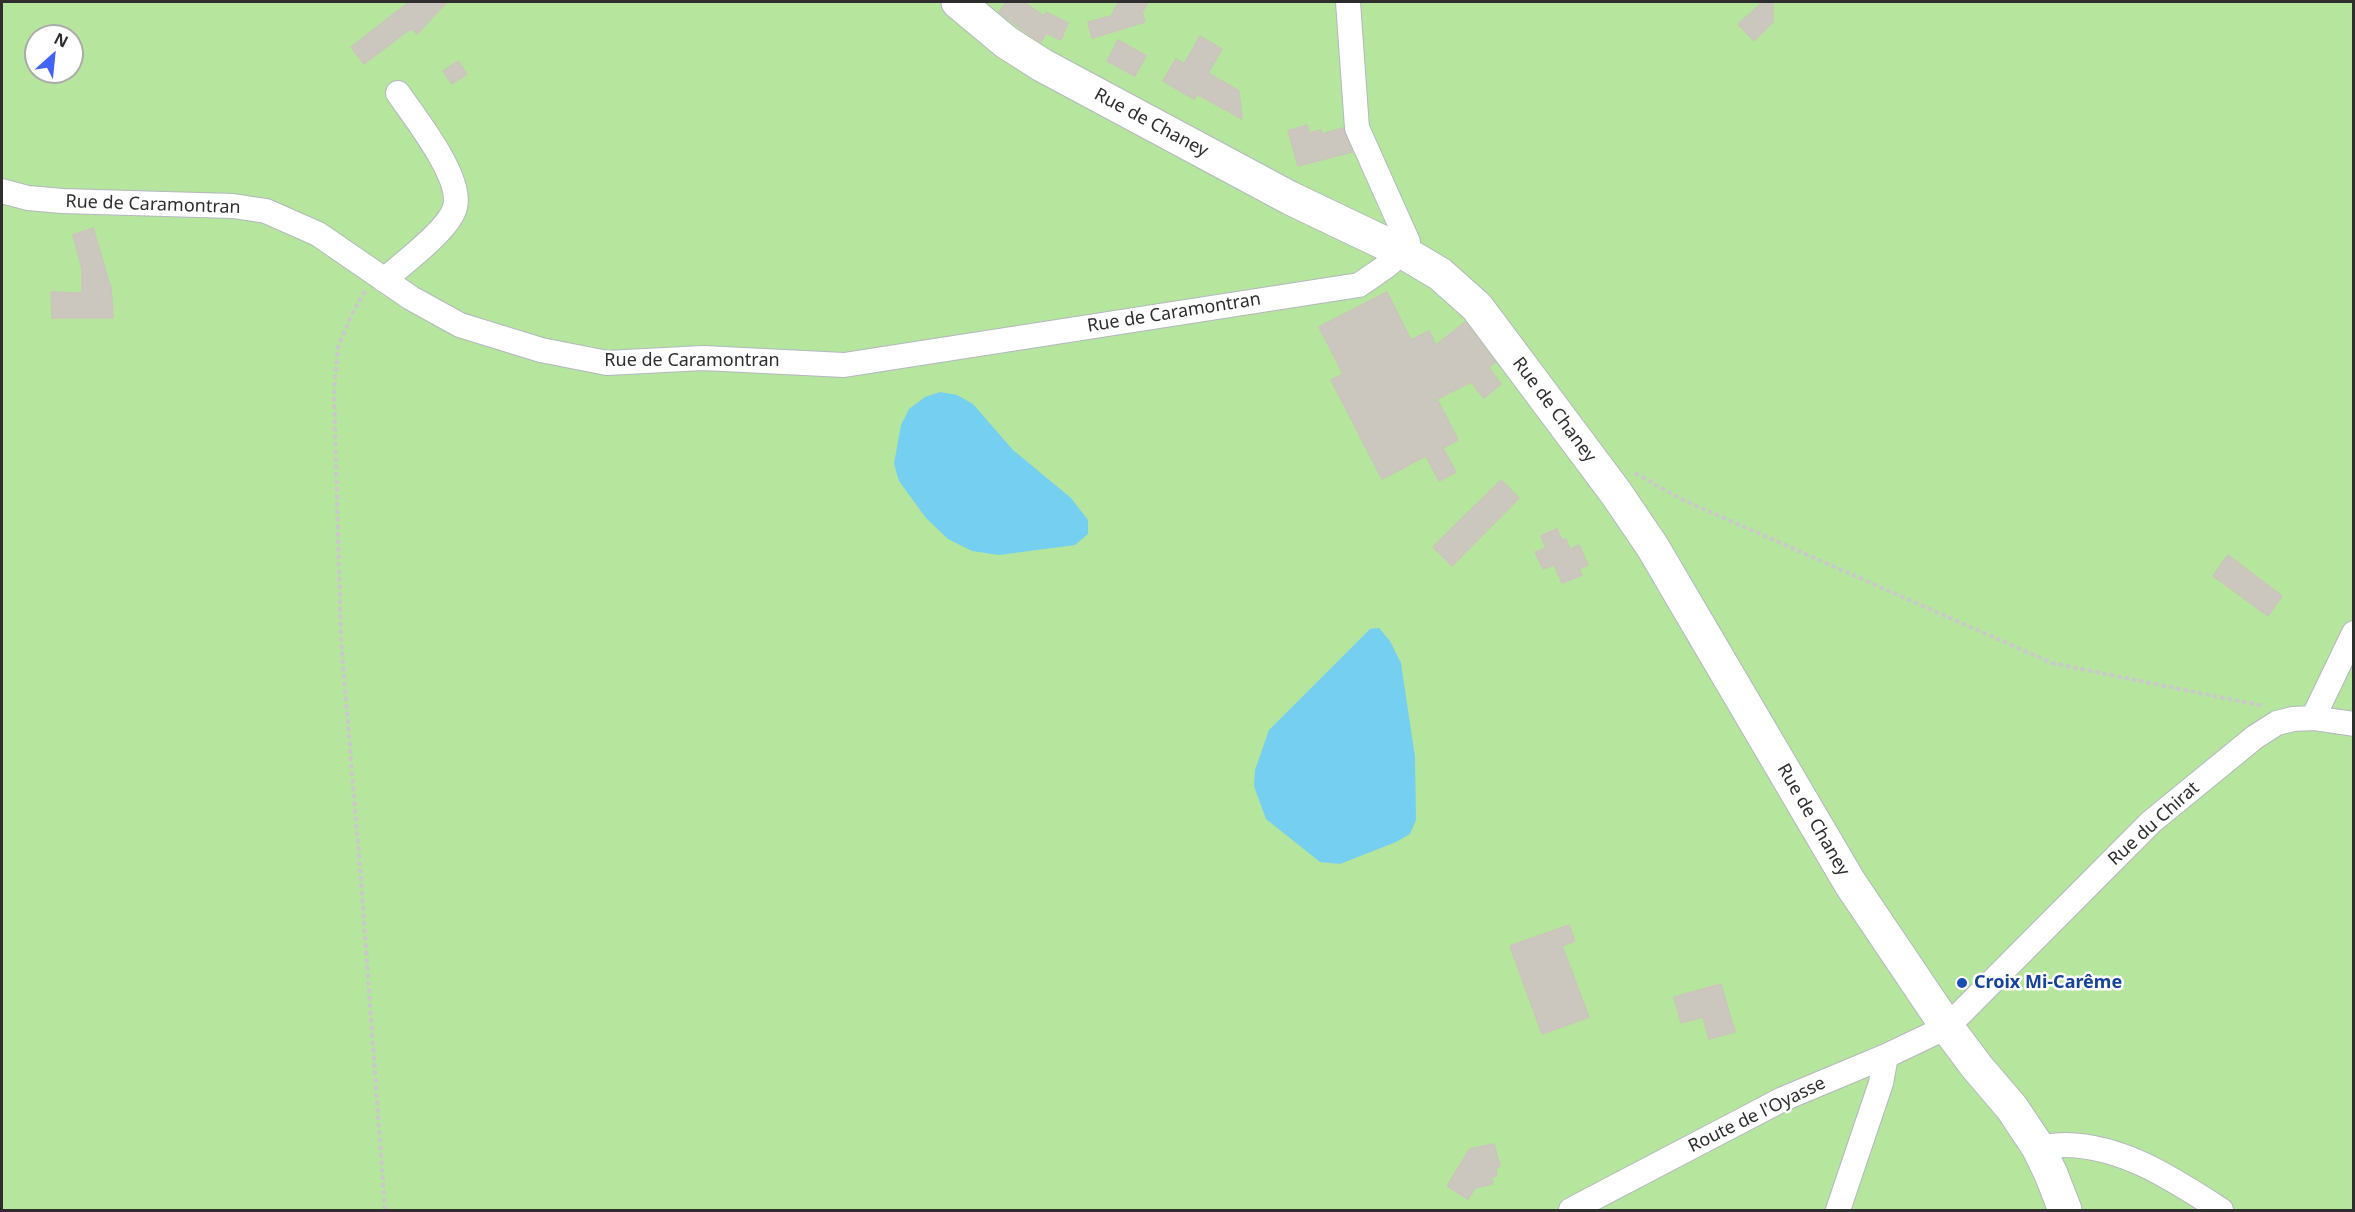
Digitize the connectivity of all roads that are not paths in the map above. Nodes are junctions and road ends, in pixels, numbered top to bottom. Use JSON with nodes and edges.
{"nodes":[{"id":1,"x":958,"y":2,"type":"edge"},
{"id":2,"x":1348,"y":2,"type":"edge"},
{"id":3,"x":398,"y":93,"type":"dead end"},
{"id":4,"x":2,"y":191,"type":"edge"},
{"id":5,"x":1403,"y":252,"type":"junction"},
{"id":6,"x":384,"y":280,"type":"junction"},
{"id":7,"x":2354,"y":633,"type":"edge"},
{"id":8,"x":2313,"y":718,"type":"junction"},
{"id":9,"x":2354,"y":724,"type":"edge"},
{"id":10,"x":1947,"y":1027,"type":"junction"},
{"id":11,"x":1886,"y":1056,"type":"junction"},
{"id":12,"x":2038,"y":1148,"type":"junction"},
{"id":13,"x":1571,"y":1210,"type":"edge"},
{"id":14,"x":1838,"y":1210,"type":"edge"},
{"id":15,"x":2065,"y":1210,"type":"edge"},
{"id":16,"x":2221,"y":1210,"type":"edge"}],
"edges":[{"from":1,"to":5,"type":"street","name":"Rue de Chaney"},
{"from":2,"to":5,"type":"street"},
{"from":3,"to":6,"type":"street"},
{"from":4,"to":6,"type":"street","name":"Rue de Caramontran"},
{"from":5,"to":6,"type":"street","name":"Rue de Caramontran"},
{"from":5,"to":10,"type":"street","name":"Rue de Chaney"},
{"from":7,"to":8,"type":"street"},
{"from":8,"to":9,"type":"street","name":"Rue du Chirat"},
{"from":8,"to":10,"type":"street","name":"Rue du Chirat"},
{"from":10,"to":11,"type":"street","name":"Route de l'Oyasse"},
{"from":10,"to":12,"type":"street","name":"Rue de Chaney"},
{"from":11,"to":13,"type":"street","name":"Route de l'Oyasse"},
{"from":11,"to":14,"type":"street"},
{"from":12,"to":15,"type":"street","name":"Rue de Chaney"},
{"from":12,"to":16,"type":"street"}]}
